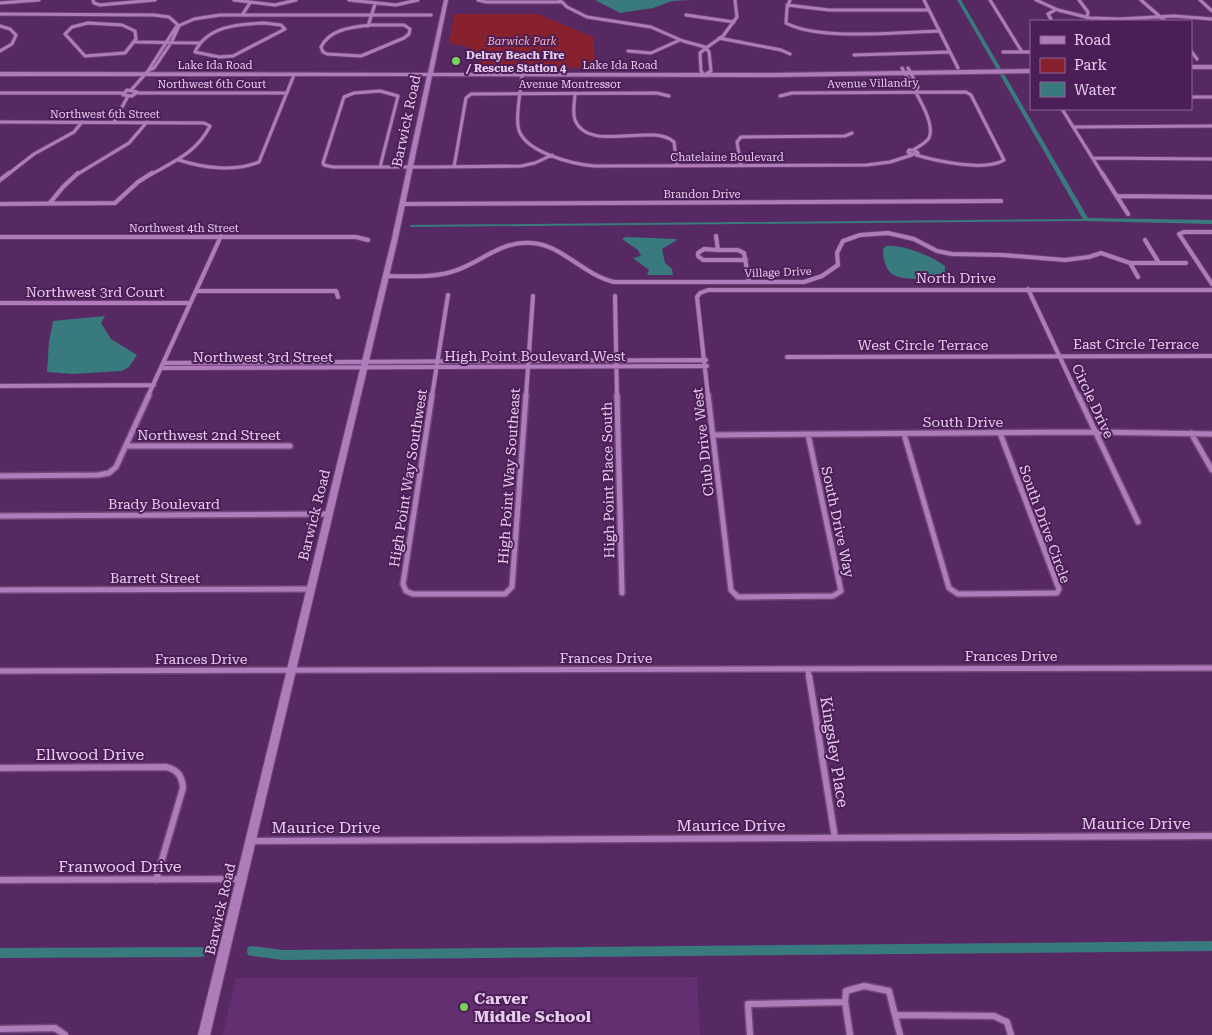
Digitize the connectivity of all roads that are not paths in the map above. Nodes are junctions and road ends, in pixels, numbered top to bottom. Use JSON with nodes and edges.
{"nodes":[{"id":1,"x":39,"y":0,"type":"edge"},
{"id":2,"x":93,"y":0,"type":"edge"},
{"id":3,"x":154,"y":0,"type":"edge"},
{"id":4,"x":234,"y":0,"type":"edge"},
{"id":5,"x":296,"y":0,"type":"edge"},
{"id":6,"x":349,"y":0,"type":"edge"},
{"id":7,"x":418,"y":0,"type":"edge"},
{"id":8,"x":446,"y":0,"type":"edge"},
{"id":9,"x":735,"y":0,"type":"edge"},
{"id":10,"x":790,"y":0,"type":"edge"},
{"id":11,"x":924,"y":0,"type":"edge"},
{"id":12,"x":990,"y":0,"type":"edge"},
{"id":13,"x":1036,"y":0,"type":"edge"},
{"id":14,"x":1079,"y":0,"type":"edge"},
{"id":15,"x":1141,"y":0,"type":"edge"},
{"id":16,"x":1200,"y":0,"type":"edge"},
{"id":17,"x":479,"y":1,"type":"edge"},
{"id":18,"x":560,"y":1,"type":"edge"},
{"id":19,"x":0,"y":3,"type":"edge"},
{"id":20,"x":9,"y":3,"type":"junction"},
{"id":21,"x":136,"y":3,"type":"junction"},
{"id":22,"x":250,"y":3,"type":"junction"},
{"id":23,"x":375,"y":4,"type":"junction"},
{"id":24,"x":787,"y":5,"type":"junction"},
{"id":25,"x":929,"y":10,"type":"junction"},
{"id":26,"x":1055,"y":10,"type":"junction"},
{"id":27,"x":1212,"y":11,"type":"edge"},
{"id":28,"x":0,"y":14,"type":"edge"},
{"id":29,"x":128,"y":14,"type":"junction"},
{"id":30,"x":431,"y":14,"type":"dead end"},
{"id":31,"x":242,"y":15,"type":"junction"},
{"id":32,"x":372,"y":15,"type":"junction"},
{"id":33,"x":686,"y":15,"type":"dead end"},
{"id":34,"x":1160,"y":16,"type":"junction"},
{"id":35,"x":1087,"y":17,"type":"junction"},
{"id":36,"x":1212,"y":19,"type":"edge"},
{"id":37,"x":1052,"y":20,"type":"edge"},
{"id":38,"x":1108,"y":20,"type":"edge"},
{"id":39,"x":1164,"y":20,"type":"edge"},
{"id":40,"x":734,"y":22,"type":"junction"},
{"id":41,"x":178,"y":25,"type":"junction"},
{"id":42,"x":0,"y":26,"type":"edge"},
{"id":43,"x":368,"y":26,"type":"junction"},
{"id":44,"x":939,"y":31,"type":"junction"},
{"id":45,"x":719,"y":38,"type":"junction"},
{"id":46,"x":680,"y":40,"type":"junction"},
{"id":47,"x":135,"y":42,"type":"junction"},
{"id":48,"x":165,"y":42,"type":"junction"},
{"id":49,"x":171,"y":42,"type":"junction"},
{"id":50,"x":199,"y":43,"type":"junction"},
{"id":51,"x":705,"y":48,"type":"junction"},
{"id":52,"x":628,"y":51,"type":"dead end"},
{"id":53,"x":0,"y":52,"type":"edge"},
{"id":54,"x":950,"y":52,"type":"junction"},
{"id":55,"x":1003,"y":52,"type":"dead end"},
{"id":56,"x":1022,"y":52,"type":"junction"},
{"id":57,"x":1030,"y":52,"type":"edge"},
{"id":58,"x":1192,"y":52,"type":"edge"},
{"id":59,"x":790,"y":54,"type":"dead end"},
{"id":60,"x":854,"y":55,"type":"dead end"},
{"id":61,"x":1197,"y":58,"type":"dead end"},
{"id":62,"x":1030,"y":67,"type":"edge"},
{"id":63,"x":958,"y":68,"type":"junction"},
{"id":64,"x":1192,"y":68,"type":"edge"},
{"id":65,"x":1212,"y":68,"type":"edge"},
{"id":66,"x":990,"y":69,"type":"junction"},
{"id":67,"x":1009,"y":69,"type":"junction"},
{"id":68,"x":0,"y":70,"type":"edge"},
{"id":69,"x":906,"y":70,"type":"junction"},
{"id":70,"x":711,"y":71,"type":"junction"},
{"id":71,"x":1030,"y":71,"type":"edge"},
{"id":72,"x":146,"y":73,"type":"junction"},
{"id":73,"x":430,"y":73,"type":"junction"},
{"id":74,"x":703,"y":73,"type":"junction"},
{"id":75,"x":0,"y":74,"type":"edge"},
{"id":76,"x":294,"y":75,"type":"junction"},
{"id":77,"x":522,"y":75,"type":"junction"},
{"id":78,"x":132,"y":90,"type":"junction"},
{"id":79,"x":916,"y":91,"type":"junction"},
{"id":80,"x":0,"y":93,"type":"edge"},
{"id":81,"x":122,"y":93,"type":"junction"},
{"id":82,"x":137,"y":93,"type":"junction"},
{"id":83,"x":287,"y":93,"type":"junction"},
{"id":84,"x":521,"y":93,"type":"junction"},
{"id":85,"x":575,"y":93,"type":"junction"},
{"id":86,"x":128,"y":96,"type":"junction"},
{"id":87,"x":669,"y":96,"type":"dead end"},
{"id":88,"x":780,"y":96,"type":"dead end"},
{"id":89,"x":1192,"y":97,"type":"edge"},
{"id":90,"x":1212,"y":97,"type":"edge"},
{"id":91,"x":1063,"y":110,"type":"edge"},
{"id":92,"x":0,"y":122,"type":"edge"},
{"id":93,"x":82,"y":122,"type":"junction"},
{"id":94,"x":114,"y":122,"type":"junction"},
{"id":95,"x":147,"y":122,"type":"junction"},
{"id":96,"x":1212,"y":126,"type":"edge"},
{"id":97,"x":1073,"y":127,"type":"junction"},
{"id":98,"x":852,"y":133,"type":"dead end"},
{"id":99,"x":915,"y":152,"type":"junction"},
{"id":100,"x":552,"y":155,"type":"junction"},
{"id":101,"x":902,"y":158,"type":"junction"},
{"id":102,"x":1093,"y":158,"type":"junction"},
{"id":103,"x":1212,"y":159,"type":"edge"},
{"id":104,"x":180,"y":160,"type":"junction"},
{"id":105,"x":677,"y":166,"type":"junction"},
{"id":106,"x":741,"y":166,"type":"junction"},
{"id":107,"x":380,"y":167,"type":"junction"},
{"id":108,"x":410,"y":167,"type":"junction"},
{"id":109,"x":454,"y":167,"type":"junction"},
{"id":110,"x":0,"y":180,"type":"edge"},
{"id":111,"x":1117,"y":196,"type":"junction"},
{"id":112,"x":1212,"y":197,"type":"edge"},
{"id":113,"x":1001,"y":201,"type":"dead end"},
{"id":114,"x":0,"y":204,"type":"edge"},
{"id":115,"x":49,"y":204,"type":"junction"},
{"id":116,"x":402,"y":204,"type":"junction"},
{"id":117,"x":1128,"y":214,"type":"dead end"},
{"id":118,"x":1212,"y":232,"type":"edge"},
{"id":119,"x":221,"y":236,"type":"junction"},
{"id":120,"x":716,"y":236,"type":"dead end"},
{"id":121,"x":0,"y":237,"type":"edge"},
{"id":122,"x":368,"y":240,"type":"dead end"},
{"id":123,"x":1145,"y":240,"type":"dead end"},
{"id":124,"x":718,"y":250,"type":"junction"},
{"id":125,"x":746,"y":260,"type":"junction"},
{"id":126,"x":1130,"y":263,"type":"junction"},
{"id":127,"x":1159,"y":263,"type":"junction"},
{"id":128,"x":1186,"y":263,"type":"dead end"},
{"id":129,"x":386,"y":276,"type":"junction"},
{"id":130,"x":1138,"y":277,"type":"dead end"},
{"id":131,"x":750,"y":282,"type":"junction"},
{"id":132,"x":1212,"y":284,"type":"edge"},
{"id":133,"x":1028,"y":289,"type":"junction"},
{"id":134,"x":1212,"y":290,"type":"edge"},
{"id":135,"x":196,"y":291,"type":"junction"},
{"id":136,"x":700,"y":293,"type":"joint"},
{"id":137,"x":448,"y":295,"type":"dead end"},
{"id":138,"x":532,"y":296,"type":"dead end"},
{"id":139,"x":615,"y":296,"type":"dead end"},
{"id":140,"x":338,"y":297,"type":"dead end"},
{"id":141,"x":0,"y":303,"type":"edge"},
{"id":142,"x":190,"y":303,"type":"junction"},
{"id":143,"x":1059,"y":355,"type":"junction"},
{"id":144,"x":1212,"y":356,"type":"edge"},
{"id":145,"x":787,"y":357,"type":"dead end"},
{"id":146,"x":706,"y":363,"type":"junction"},
{"id":147,"x":528,"y":364,"type":"junction"},
{"id":148,"x":617,"y":364,"type":"junction"},
{"id":149,"x":163,"y":365,"type":"junction"},
{"id":150,"x":364,"y":365,"type":"junction"},
{"id":151,"x":437,"y":365,"type":"junction"},
{"id":152,"x":154,"y":385,"type":"junction"},
{"id":153,"x":0,"y":386,"type":"edge"},
{"id":154,"x":1095,"y":432,"type":"junction"},
{"id":155,"x":1000,"y":433,"type":"junction"},
{"id":156,"x":808,"y":434,"type":"junction"},
{"id":157,"x":904,"y":434,"type":"junction"},
{"id":158,"x":1191,"y":434,"type":"junction"},
{"id":159,"x":1212,"y":434,"type":"edge"},
{"id":160,"x":714,"y":435,"type":"junction"},
{"id":161,"x":127,"y":446,"type":"junction"},
{"id":162,"x":290,"y":446,"type":"dead end"},
{"id":163,"x":1212,"y":470,"type":"edge"},
{"id":164,"x":0,"y":476,"type":"edge"},
{"id":165,"x":329,"y":514,"type":"junction"},
{"id":166,"x":0,"y":516,"type":"edge"},
{"id":167,"x":1138,"y":522,"type":"dead end"},
{"id":168,"x":311,"y":589,"type":"junction"},
{"id":169,"x":0,"y":590,"type":"edge"},
{"id":170,"x":731,"y":590,"type":"joint"},
{"id":171,"x":406,"y":591,"type":"joint"},
{"id":172,"x":622,"y":593,"type":"dead end"},
{"id":173,"x":1212,"y":668,"type":"edge"},
{"id":174,"x":808,"y":670,"type":"junction"},
{"id":175,"x":0,"y":671,"type":"edge"},
{"id":176,"x":291,"y":671,"type":"junction"},
{"id":177,"x":0,"y":768,"type":"edge"},
{"id":178,"x":1212,"y":836,"type":"edge"},
{"id":179,"x":836,"y":838,"type":"junction"},
{"id":180,"x":250,"y":841,"type":"junction"},
{"id":181,"x":241,"y":879,"type":"junction"},
{"id":182,"x":0,"y":880,"type":"edge"},
{"id":183,"x":156,"y":880,"type":"junction"},
{"id":184,"x":845,"y":1002,"type":"junction"},
{"id":185,"x":896,"y":1016,"type":"junction"},
{"id":186,"x":0,"y":1028,"type":"edge"},
{"id":187,"x":10,"y":1032,"type":"edge"},
{"id":188,"x":64,"y":1035,"type":"edge"},
{"id":189,"x":204,"y":1035,"type":"edge"},
{"id":190,"x":750,"y":1035,"type":"edge"},
{"id":191,"x":850,"y":1035,"type":"edge"},
{"id":192,"x":900,"y":1035,"type":"edge"},
{"id":193,"x":1011,"y":1035,"type":"edge"}],
"edges":[{"from":1,"to":20,"type":"street"},
{"from":2,"to":21,"type":"street"},
{"from":3,"to":21,"type":"street"},
{"from":4,"to":22,"type":"street"},
{"from":5,"to":22,"type":"street"},
{"from":6,"to":23,"type":"street"},
{"from":7,"to":23,"type":"street"},
{"from":8,"to":73,"type":"street","name":"Barwick Road"},
{"from":9,"to":40,"type":"street"},
{"from":10,"to":24,"type":"street"},
{"from":11,"to":25,"type":"street"},
{"from":12,"to":56,"type":"street"},
{"from":13,"to":26,"type":"street"},
{"from":14,"to":35,"type":"street"},
{"from":15,"to":34,"type":"street"},
{"from":16,"to":27,"type":"street"},
{"from":17,"to":18,"type":"street"},
{"from":18,"to":46,"type":"street"},
{"from":19,"to":20,"type":"street"},
{"from":20,"to":28,"type":"street"},
{"from":21,"to":29,"type":"street"},
{"from":22,"to":31,"type":"street"},
{"from":23,"to":32,"type":"street"},
{"from":24,"to":25,"type":"street"},
{"from":24,"to":44,"type":"street"},
{"from":25,"to":44,"type":"street"},
{"from":26,"to":35,"type":"street"},
{"from":26,"to":37,"type":"street"},
{"from":28,"to":29,"type":"street"},
{"from":29,"to":41,"type":"street"},
{"from":30,"to":32,"type":"street"},
{"from":31,"to":32,"type":"street"},
{"from":31,"to":41,"type":"street"},
{"from":32,"to":43,"type":"street"},
{"from":33,"to":40,"type":"street"},
{"from":34,"to":36,"type":"street"},
{"from":34,"to":38,"type":"street"},
{"from":34,"to":39,"type":"street"},
{"from":35,"to":38,"type":"street"},
{"from":40,"to":45,"type":"street"},
{"from":41,"to":48,"type":"street"},
{"from":41,"to":49,"type":"street"},
{"from":42,"to":53,"type":"street"},
{"from":43,"to":43,"type":"street"},
{"from":44,"to":54,"type":"street"},
{"from":45,"to":51,"type":"street"},
{"from":45,"to":59,"type":"street"},
{"from":46,"to":51,"type":"street"},
{"from":46,"to":52,"type":"street"},
{"from":47,"to":47,"type":"street"},
{"from":47,"to":48,"type":"street"},
{"from":48,"to":49,"type":"street"},
{"from":48,"to":72,"type":"street"},
{"from":49,"to":50,"type":"street"},
{"from":49,"to":72,"type":"street"},
{"from":50,"to":50,"type":"street"},
{"from":51,"to":70,"type":"street"},
{"from":51,"to":74,"type":"street"},
{"from":54,"to":60,"type":"street"},
{"from":54,"to":63,"type":"street"},
{"from":55,"to":56,"type":"street"},
{"from":56,"to":57,"type":"street"},
{"from":58,"to":61,"type":"street"},
{"from":62,"to":67,"type":"street","name":"Lake Ida Road"},
{"from":63,"to":66,"type":"street","name":"Lake Ida Road"},
{"from":63,"to":69,"type":"street","name":"Lake Ida Road"},
{"from":64,"to":65,"type":"street"},
{"from":66,"to":67,"type":"street","name":"Lake Ida Road"},
{"from":66,"to":69,"type":"street","name":"Lake Ida Road"},
{"from":67,"to":71,"type":"street","name":"Lake Ida Road"},
{"from":68,"to":72,"type":"street","name":"Lake Ida Road"},
{"from":69,"to":70,"type":"street","name":"Lake Ida Road"},
{"from":69,"to":74,"type":"street","name":"Lake Ida Road"},
{"from":69,"to":79,"type":"street"},
{"from":69,"to":79,"type":"street"},
{"from":70,"to":74,"type":"street","name":"Lake Ida Road"},
{"from":72,"to":73,"type":"street","name":"Lake Ida Road"},
{"from":72,"to":75,"type":"street","name":"Lake Ida Road"},
{"from":72,"to":76,"type":"street","name":"Lake Ida Road"},
{"from":72,"to":78,"type":"street"},
{"from":73,"to":74,"type":"street","name":"Lake Ida Road"},
{"from":73,"to":76,"type":"street","name":"Lake Ida Road"},
{"from":73,"to":77,"type":"street","name":"Lake Ida Road"},
{"from":73,"to":108,"type":"street","name":"Barwick Road"},
{"from":74,"to":77,"type":"street","name":"Lake Ida Road"},
{"from":76,"to":83,"type":"street"},
{"from":77,"to":84,"type":"street"},
{"from":78,"to":81,"type":"street"},
{"from":78,"to":82,"type":"street"},
{"from":79,"to":88,"type":"street","name":"Avenue Villandry"},
{"from":79,"to":99,"type":"street"},
{"from":79,"to":99,"type":"street","name":"Avenue Villandry"},
{"from":80,"to":81,"type":"street"},
{"from":81,"to":86,"type":"street"},
{"from":82,"to":83,"type":"street","name":"Northwest 6th Court"},
{"from":82,"to":86,"type":"street"},
{"from":83,"to":104,"type":"street"},
{"from":84,"to":85,"type":"street","name":"Avenue Montressor"},
{"from":84,"to":100,"type":"street","name":"Chatelaine Boulevard"},
{"from":84,"to":109,"type":"street","name":"Avenue Montressor"},
{"from":85,"to":87,"type":"street","name":"Avenue Montressor"},
{"from":85,"to":105,"type":"street"},
{"from":86,"to":94,"type":"street"},
{"from":89,"to":90,"type":"street"},
{"from":91,"to":97,"type":"street"},
{"from":92,"to":93,"type":"street","name":"Northwest 6th Street"},
{"from":93,"to":94,"type":"street","name":"Northwest 6th Street"},
{"from":93,"to":110,"type":"street"},
{"from":94,"to":95,"type":"street","name":"Northwest 6th Street"},
{"from":95,"to":104,"type":"street","name":"Northwest 6th Street"},
{"from":95,"to":115,"type":"street"},
{"from":96,"to":97,"type":"street"},
{"from":97,"to":102,"type":"street"},
{"from":98,"to":106,"type":"street"},
{"from":99,"to":101,"type":"street","name":"Chatelaine Boulevard"},
{"from":99,"to":101,"type":"street"},
{"from":100,"to":105,"type":"street","name":"Chatelaine Boulevard"},
{"from":100,"to":109,"type":"street"},
{"from":101,"to":106,"type":"street","name":"Chatelaine Boulevard"},
{"from":102,"to":103,"type":"street"},
{"from":102,"to":111,"type":"street"},
{"from":104,"to":115,"type":"street"},
{"from":105,"to":106,"type":"street","name":"Chatelaine Boulevard"},
{"from":107,"to":107,"type":"street"},
{"from":107,"to":108,"type":"street"},
{"from":108,"to":109,"type":"street"},
{"from":108,"to":116,"type":"street","name":"Barwick Road"},
{"from":111,"to":112,"type":"street"},
{"from":111,"to":117,"type":"street"},
{"from":113,"to":116,"type":"street","name":"Brandon Drive"},
{"from":114,"to":115,"type":"street"},
{"from":116,"to":129,"type":"street","name":"Barwick Road"},
{"from":118,"to":132,"type":"street"},
{"from":119,"to":121,"type":"street","name":"Northwest 4th Street"},
{"from":119,"to":122,"type":"street","name":"Northwest 4th Street"},
{"from":119,"to":135,"type":"street"},
{"from":120,"to":124,"type":"street"},
{"from":123,"to":127,"type":"street"},
{"from":124,"to":125,"type":"street"},
{"from":124,"to":125,"type":"street"},
{"from":125,"to":131,"type":"street"},
{"from":126,"to":127,"type":"street","name":"Village Drive"},
{"from":126,"to":130,"type":"street"},
{"from":126,"to":131,"type":"street","name":"Village Drive"},
{"from":127,"to":128,"type":"street","name":"Village Drive"},
{"from":129,"to":131,"type":"street","name":"Village Drive"},
{"from":129,"to":150,"type":"street","name":"Barwick Road"},
{"from":133,"to":134,"type":"street","name":"North Drive"},
{"from":133,"to":136,"type":"street","name":"North Drive"},
{"from":133,"to":143,"type":"street","name":"Circle Drive"},
{"from":135,"to":140,"type":"street"},
{"from":135,"to":142,"type":"street"},
{"from":136,"to":146,"type":"street","name":"Club Drive West"},
{"from":137,"to":151,"type":"street","name":"High Point Way Southwest"},
{"from":138,"to":147,"type":"street","name":"High Point Way Southeast"},
{"from":139,"to":148,"type":"street","name":"High Point Place South"},
{"from":141,"to":142,"type":"street","name":"Northwest 3rd Court"},
{"from":142,"to":149,"type":"street"},
{"from":143,"to":144,"type":"street","name":"East Circle Terrace"},
{"from":143,"to":145,"type":"street","name":"West Circle Terrace"},
{"from":143,"to":154,"type":"street","name":"Circle Drive"},
{"from":146,"to":148,"type":"street","name":"High Point Boulevard West"},
{"from":146,"to":160,"type":"street","name":"Club Drive West"},
{"from":147,"to":148,"type":"street","name":"High Point Boulevard West"},
{"from":147,"to":151,"type":"street","name":"High Point Boulevard West"},
{"from":147,"to":171,"type":"street","name":"High Point Way Southeast"},
{"from":148,"to":172,"type":"street","name":"High Point Place South"},
{"from":149,"to":150,"type":"street","name":"Northwest 3rd Street"},
{"from":149,"to":152,"type":"street"},
{"from":150,"to":151,"type":"street","name":"High Point Boulevard West"},
{"from":150,"to":165,"type":"street","name":"Barwick Road"},
{"from":151,"to":171,"type":"street","name":"High Point Way Southwest"},
{"from":152,"to":153,"type":"street"},
{"from":152,"to":161,"type":"street"},
{"from":154,"to":155,"type":"street","name":"South Drive"},
{"from":154,"to":158,"type":"street","name":"South Drive"},
{"from":154,"to":167,"type":"street","name":"Circle Drive"},
{"from":155,"to":157,"type":"street","name":"South Drive"},
{"from":155,"to":157,"type":"street","name":"South Drive Circle"},
{"from":156,"to":157,"type":"street","name":"South Drive"},
{"from":156,"to":160,"type":"street","name":"South Drive"},
{"from":156,"to":170,"type":"street","name":"South Drive Way"},
{"from":158,"to":159,"type":"street","name":"South Drive"},
{"from":158,"to":163,"type":"street"},
{"from":160,"to":170,"type":"street","name":"Club Drive West"},
{"from":161,"to":162,"type":"street","name":"Northwest 2nd Street"},
{"from":161,"to":164,"type":"street"},
{"from":165,"to":166,"type":"street","name":"Brady Boulevard"},
{"from":165,"to":168,"type":"street","name":"Barwick Road"},
{"from":168,"to":169,"type":"street","name":"Barrett Street"},
{"from":168,"to":176,"type":"street","name":"Barwick Road"},
{"from":173,"to":174,"type":"street","name":"Frances Drive"},
{"from":174,"to":176,"type":"street","name":"Frances Drive"},
{"from":174,"to":179,"type":"street","name":"Kingsley Place"},
{"from":175,"to":176,"type":"street","name":"Frances Drive"},
{"from":176,"to":180,"type":"street","name":"Barwick Road"},
{"from":177,"to":183,"type":"street","name":"Ellwood Drive"},
{"from":178,"to":179,"type":"street","name":"Maurice Drive"},
{"from":179,"to":180,"type":"street","name":"Maurice Drive"},
{"from":180,"to":181,"type":"street","name":"Barwick Road"},
{"from":181,"to":183,"type":"street","name":"Franwood Drive"},
{"from":181,"to":189,"type":"street","name":"Barwick Road"},
{"from":182,"to":183,"type":"street","name":"Franwood Drive"},
{"from":184,"to":185,"type":"street"},
{"from":184,"to":190,"type":"street"},
{"from":184,"to":191,"type":"street"},
{"from":185,"to":192,"type":"street"},
{"from":185,"to":193,"type":"street"},
{"from":186,"to":187,"type":"street"},
{"from":187,"to":188,"type":"street"}]}
